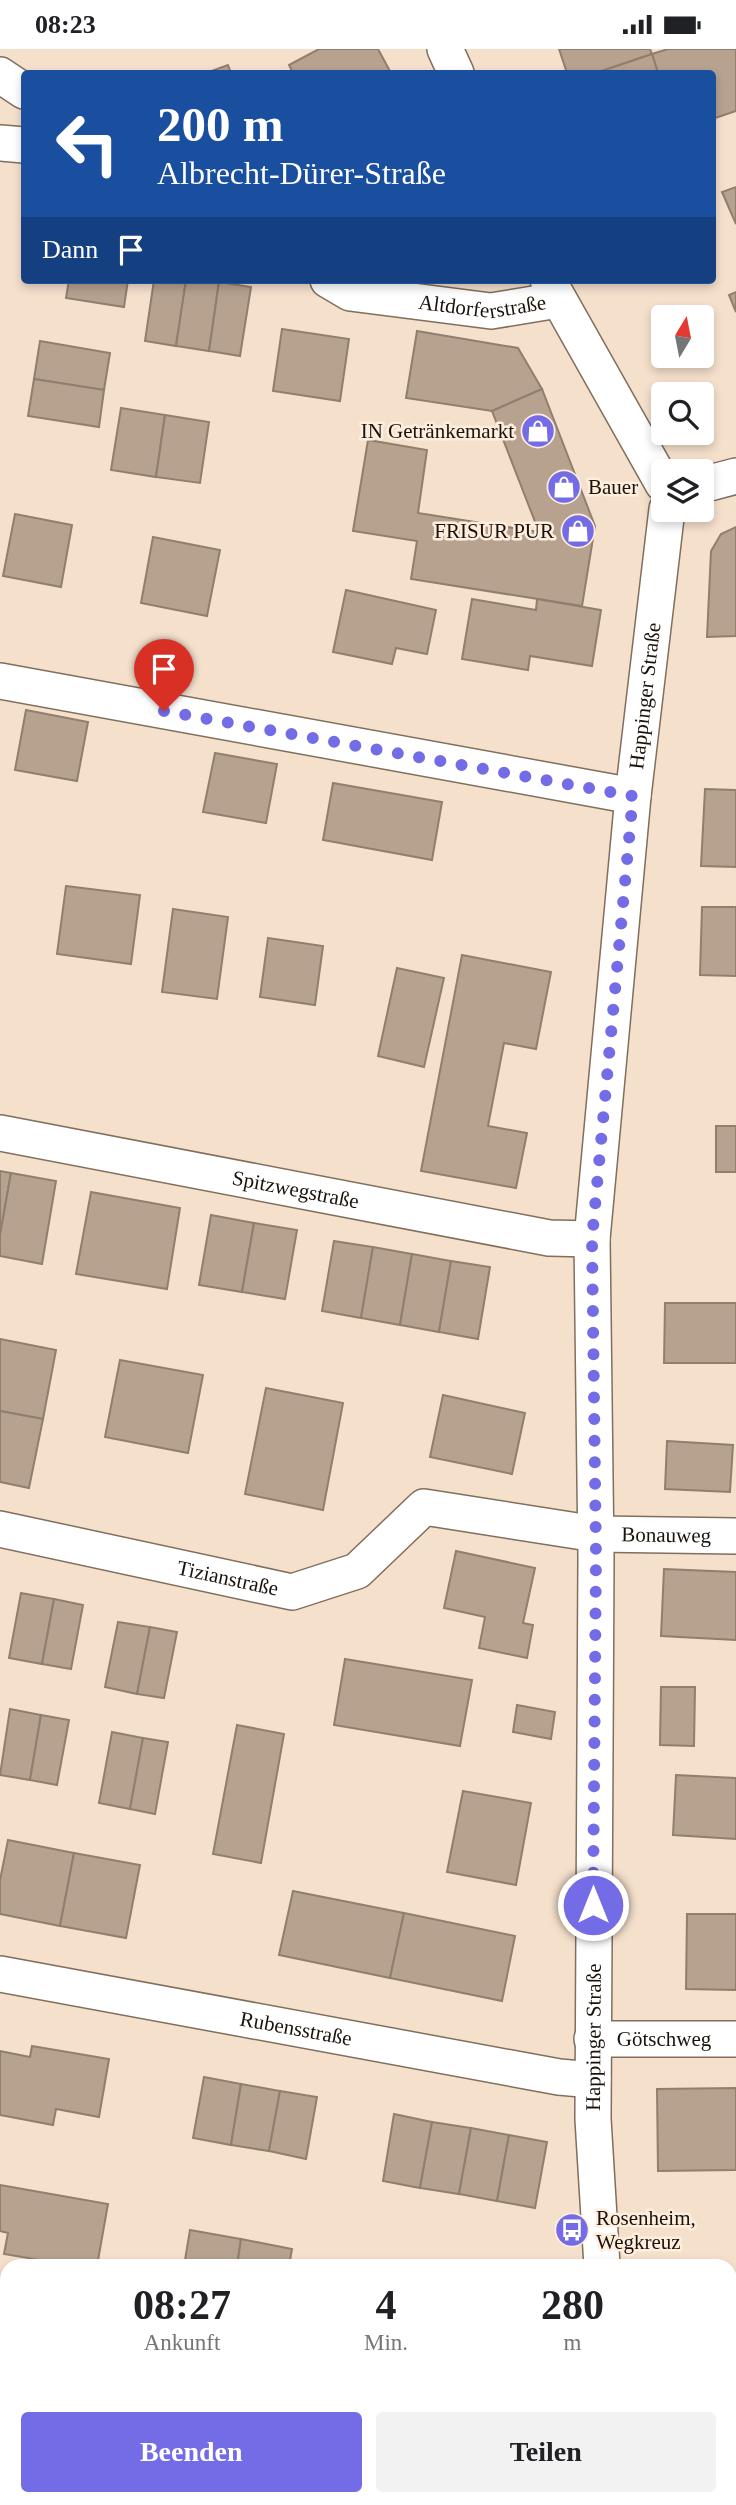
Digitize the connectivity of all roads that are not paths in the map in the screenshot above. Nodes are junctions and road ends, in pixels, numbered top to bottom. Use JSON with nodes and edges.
{"nodes":[{"id":1,"x":445,"y":49,"type":"edge"},
{"id":2,"x":455,"y":70,"type":"edge"},
{"id":3,"x":0,"y":75,"type":"edge"},
{"id":4,"x":21,"y":89,"type":"edge"},
{"id":5,"x":0,"y":143,"type":"edge"},
{"id":6,"x":21,"y":145,"type":"edge"},
{"id":7,"x":335,"y":284,"type":"edge"},
{"id":8,"x":553,"y":290,"type":"edge"},
{"id":9,"x":651,"y":463,"type":"edge"},
{"id":10,"x":736,"y":476,"type":"edge"},
{"id":11,"x":714,"y":482,"type":"edge"},
{"id":12,"x":665,"y":522,"type":"edge"},
{"id":13,"x":0,"y":681,"type":"edge"},
{"id":14,"x":633,"y":796,"type":"junction"},
{"id":15,"x":0,"y":1133,"type":"edge"},
{"id":16,"x":592,"y":1239,"type":"junction"},
{"id":17,"x":0,"y":1529,"type":"edge"},
{"id":18,"x":596,"y":1534,"type":"junction"},
{"id":19,"x":736,"y":1536,"type":"edge"},
{"id":20,"x":0,"y":1974,"type":"edge"},
{"id":21,"x":592,"y":2039,"type":"junction"},
{"id":22,"x":736,"y":2039,"type":"edge"},
{"id":23,"x":593,"y":2080,"type":"junction"},
{"id":24,"x":603,"y":2259,"type":"edge"}],
"edges":[{"from":1,"to":2,"type":"street"},
{"from":3,"to":4,"type":"street"},
{"from":5,"to":6,"type":"street"},
{"from":7,"to":8,"type":"street","name":"Altdorferstraße"},
{"from":8,"to":9,"type":"street"},
{"from":10,"to":11,"type":"street"},
{"from":12,"to":14,"type":"street","name":"Happinger Straße"},
{"from":13,"to":14,"type":"street"},
{"from":14,"to":16,"type":"street","name":"Happinger Straße"},
{"from":15,"to":16,"type":"street","name":"Spitzwegstraße"},
{"from":16,"to":18,"type":"street","name":"Happinger Straße"},
{"from":17,"to":18,"type":"street","name":"Tizianstraße"},
{"from":18,"to":19,"type":"street","name":"Bonauweg"},
{"from":18,"to":21,"type":"street","name":"Happinger Straße"},
{"from":20,"to":23,"type":"street","name":"Rubensstraße"},
{"from":21,"to":22,"type":"street","name":"Götschweg"},
{"from":21,"to":23,"type":"street","name":"Happinger Straße"},
{"from":23,"to":24,"type":"street","name":"Happinger Straße"}]}
